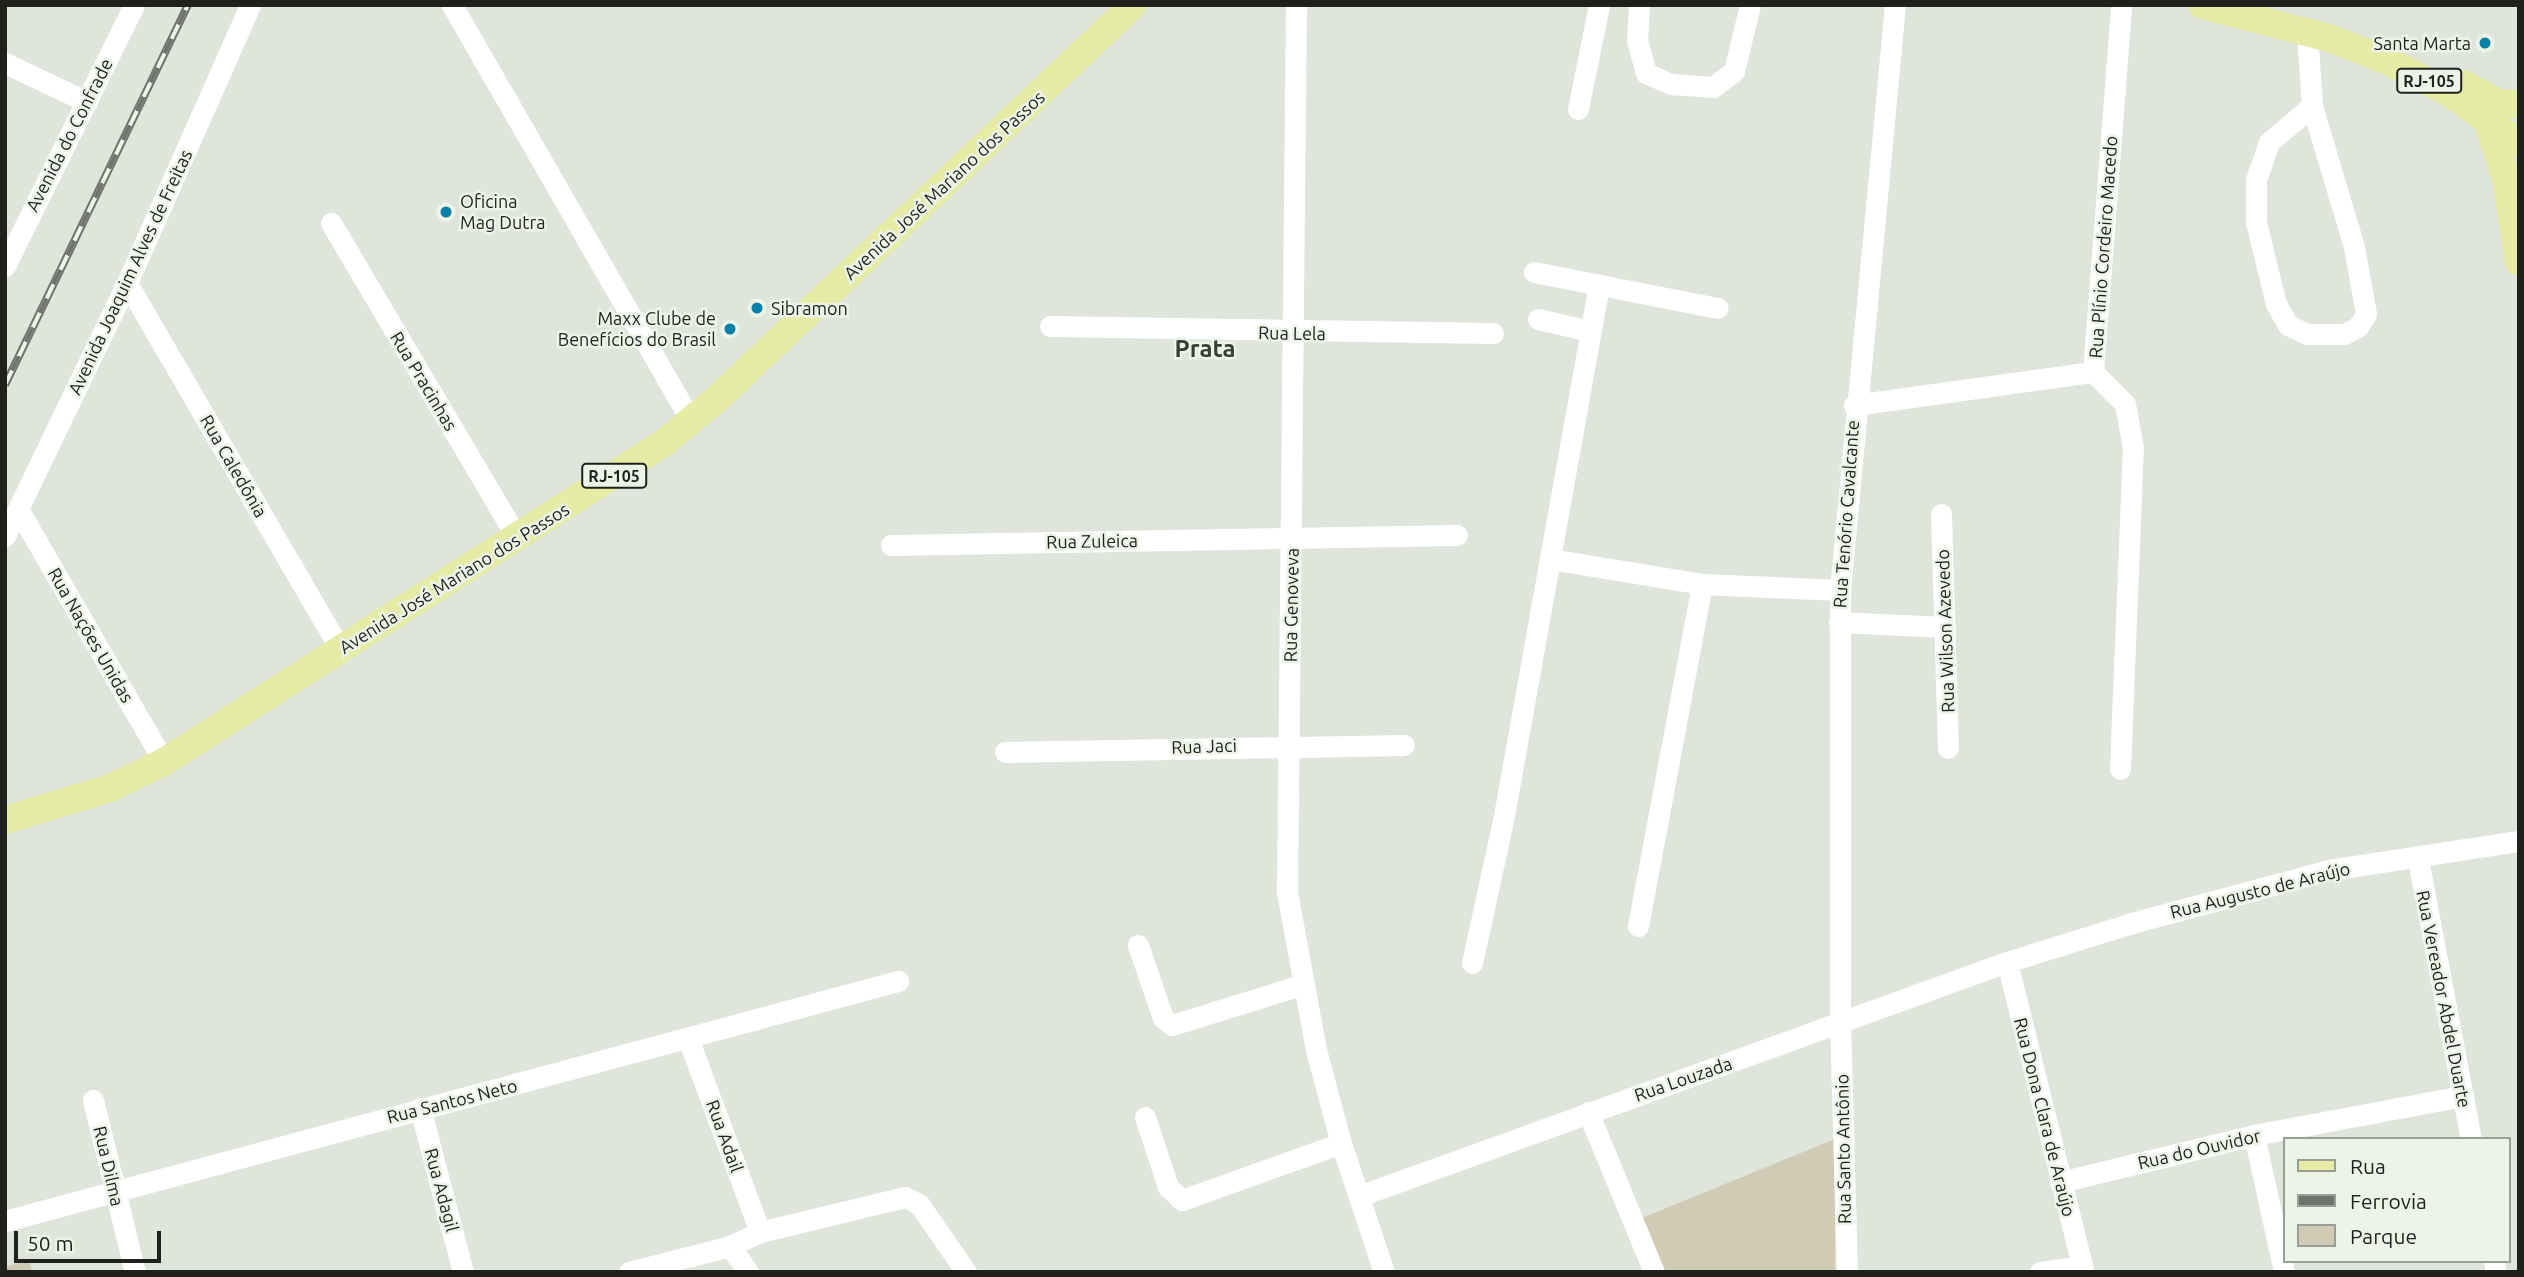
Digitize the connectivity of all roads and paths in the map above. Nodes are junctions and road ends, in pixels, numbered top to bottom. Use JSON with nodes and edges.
{"nodes":[{"id":1,"x":134,"y":5,"type":"edge"},
{"id":2,"x":250,"y":5,"type":"edge"},
{"id":3,"x":452,"y":5,"type":"edge"},
{"id":4,"x":1133,"y":5,"type":"edge"},
{"id":5,"x":1296,"y":5,"type":"edge"},
{"id":6,"x":1599,"y":5,"type":"edge"},
{"id":7,"x":1639,"y":5,"type":"edge"},
{"id":8,"x":1750,"y":5,"type":"edge"},
{"id":9,"x":1895,"y":5,"type":"edge"},
{"id":10,"x":2121,"y":5,"type":"edge"},
{"id":11,"x":2202,"y":5,"type":"edge"},
{"id":12,"x":2318,"y":35,"type":"junction"},
{"id":13,"x":5,"y":63,"type":"edge"},
{"id":14,"x":87,"y":102,"type":"junction"},
{"id":15,"x":2519,"y":104,"type":"edge"},
{"id":16,"x":2312,"y":106,"type":"junction"},
{"id":17,"x":1578,"y":109,"type":"dead end"},
{"id":18,"x":2487,"y":120,"type":"junction"},
{"id":19,"x":2519,"y":143,"type":"edge"},
{"id":20,"x":2512,"y":169,"type":"edge"},
{"id":21,"x":331,"y":223,"type":"dead end"},
{"id":22,"x":13,"y":228,"type":"edge"},
{"id":23,"x":2519,"y":262,"type":"edge"},
{"id":24,"x":5,"y":266,"type":"edge"},
{"id":25,"x":1534,"y":271,"type":"dead end"},
{"id":26,"x":127,"y":283,"type":"junction"},
{"id":27,"x":1599,"y":285,"type":"junction"},
{"id":28,"x":1718,"y":308,"type":"dead end"},
{"id":29,"x":1538,"y":319,"type":"dead end"},
{"id":30,"x":1050,"y":326,"type":"dead end"},
{"id":31,"x":1590,"y":331,"type":"junction"},
{"id":32,"x":1292,"y":333,"type":"junction"},
{"id":33,"x":1493,"y":333,"type":"dead end"},
{"id":34,"x":2093,"y":372,"type":"junction"},
{"id":35,"x":1854,"y":405,"type":"junction"},
{"id":36,"x":691,"y":421,"type":"junction"},
{"id":37,"x":18,"y":509,"type":"junction"},
{"id":38,"x":1941,"y":514,"type":"dead end"},
{"id":39,"x":1457,"y":535,"type":"dead end"},
{"id":40,"x":5,"y":536,"type":"edge"},
{"id":41,"x":1292,"y":538,"type":"junction"},
{"id":42,"x":518,"y":539,"type":"junction"},
{"id":43,"x":891,"y":545,"type":"dead end"},
{"id":44,"x":1550,"y":559,"type":"junction"},
{"id":45,"x":1702,"y":584,"type":"junction"},
{"id":46,"x":1840,"y":590,"type":"junction"},
{"id":47,"x":1839,"y":622,"type":"junction"},
{"id":48,"x":1944,"y":627,"type":"junction"},
{"id":49,"x":341,"y":650,"type":"junction"},
{"id":50,"x":1287,"y":744,"type":"junction"},
{"id":51,"x":1404,"y":744,"type":"dead end"},
{"id":52,"x":1948,"y":748,"type":"dead end"},
{"id":53,"x":1005,"y":752,"type":"dead end"},
{"id":54,"x":164,"y":762,"type":"junction"},
{"id":55,"x":2120,"y":769,"type":"dead end"},
{"id":56,"x":5,"y":820,"type":"edge"},
{"id":57,"x":2519,"y":841,"type":"edge"},
{"id":58,"x":2418,"y":859,"type":"junction"},
{"id":59,"x":1638,"y":926,"type":"dead end"},
{"id":60,"x":1138,"y":946,"type":"dead end"},
{"id":61,"x":2007,"y":962,"type":"junction"},
{"id":62,"x":1472,"y":963,"type":"dead end"},
{"id":63,"x":898,"y":981,"type":"dead end"},
{"id":64,"x":1301,"y":985,"type":"junction"},
{"id":65,"x":1840,"y":1026,"type":"junction"},
{"id":66,"x":689,"y":1041,"type":"junction"},
{"id":67,"x":2463,"y":1096,"type":"junction"},
{"id":68,"x":93,"y":1100,"type":"dead end"},
{"id":69,"x":420,"y":1108,"type":"junction"},
{"id":70,"x":1588,"y":1112,"type":"junction"},
{"id":71,"x":1145,"y":1117,"type":"dead end"},
{"id":72,"x":2253,"y":1135,"type":"junction"},
{"id":73,"x":2471,"y":1137,"type":"edge"},
{"id":74,"x":1341,"y":1143,"type":"junction"},
{"id":75,"x":2060,"y":1182,"type":"junction"},
{"id":76,"x":114,"y":1192,"type":"junction"},
{"id":77,"x":1359,"y":1196,"type":"junction"},
{"id":78,"x":5,"y":1221,"type":"edge"},
{"id":79,"x":760,"y":1232,"type":"junction"},
{"id":80,"x":730,"y":1246,"type":"junction"},
{"id":81,"x":2083,"y":1269,"type":"edge"},
{"id":82,"x":135,"y":1272,"type":"edge"},
{"id":83,"x":463,"y":1272,"type":"edge"},
{"id":84,"x":629,"y":1272,"type":"edge"},
{"id":85,"x":748,"y":1272,"type":"edge"},
{"id":86,"x":966,"y":1272,"type":"edge"},
{"id":87,"x":1384,"y":1272,"type":"edge"},
{"id":88,"x":1654,"y":1272,"type":"edge"},
{"id":89,"x":1847,"y":1272,"type":"edge"},
{"id":90,"x":2040,"y":1272,"type":"edge"},
{"id":91,"x":2284,"y":1272,"type":"edge"}],
"edges":[{"from":1,"to":14,"type":"street","name":"Avenida do Confrade"},
{"from":2,"to":26,"type":"street","name":"Avenida Joaquim Alves de Freitas"},
{"from":3,"to":36,"type":"street"},
{"from":4,"to":36,"type":"main road","name":"Avenida José Mariano dos Passos","number":"RJ-105"},
{"from":5,"to":32,"type":"street","name":"Rua Genoveva"},
{"from":6,"to":17,"type":"street"},
{"from":7,"to":8,"type":"street"},
{"from":9,"to":35,"type":"street","name":"Rua Tenório Cavalcante"},
{"from":10,"to":34,"type":"street","name":"Rua Plínio Cordeiro Macedo"},
{"from":11,"to":12,"type":"main road","number":"RJ-105"},
{"from":12,"to":15,"type":"main road","number":"RJ-105"},
{"from":12,"to":16,"type":"street"},
{"from":12,"to":18,"type":"main road","number":"RJ-105"},
{"from":13,"to":14,"type":"street"},
{"from":14,"to":22,"type":"street","name":"Avenida do Confrade"},
{"from":16,"to":16,"type":"street"},
{"from":18,"to":19,"type":"main road","number":"RJ-105"},
{"from":18,"to":20,"type":"main road"},
{"from":20,"to":23,"type":"main road"},
{"from":21,"to":42,"type":"street","name":"Rua Pracinhas"},
{"from":22,"to":24,"type":"street","name":"Avenida do Confrade"},
{"from":25,"to":27,"type":"street"},
{"from":26,"to":37,"type":"street","name":"Avenida Joaquim Alves de Freitas"},
{"from":26,"to":49,"type":"street","name":"Rua Caledônia"},
{"from":27,"to":28,"type":"street"},
{"from":27,"to":31,"type":"street"},
{"from":29,"to":31,"type":"street"},
{"from":30,"to":32,"type":"street","name":"Rua Lela"},
{"from":31,"to":44,"type":"street"},
{"from":32,"to":33,"type":"street","name":"Rua Lela"},
{"from":32,"to":41,"type":"street","name":"Rua Genoveva"},
{"from":34,"to":35,"type":"street"},
{"from":34,"to":55,"type":"street","name":"Rua Plínio Cordeiro Macedo"},
{"from":35,"to":46,"type":"street","name":"Rua Tenório Cavalcante"},
{"from":36,"to":42,"type":"main road","name":"Avenida José Mariano dos Passos","number":"RJ-105"},
{"from":37,"to":40,"type":"street","name":"Avenida Joaquim Alves de Freitas"},
{"from":37,"to":54,"type":"street","name":"Rua Nações Unidas"},
{"from":38,"to":48,"type":"street","name":"Rua Wilson Azevedo"},
{"from":39,"to":41,"type":"street","name":"Rua Zuleica"},
{"from":41,"to":43,"type":"street","name":"Rua Zuleica"},
{"from":41,"to":50,"type":"street","name":"Rua Genoveva"},
{"from":42,"to":49,"type":"main road","name":"Avenida José Mariano dos Passos","number":"RJ-105"},
{"from":44,"to":45,"type":"street"},
{"from":44,"to":62,"type":"street"},
{"from":45,"to":46,"type":"street"},
{"from":45,"to":59,"type":"street"},
{"from":46,"to":47,"type":"street","name":"Rua Tenório Cavalcante"},
{"from":47,"to":48,"type":"street"},
{"from":47,"to":65,"type":"street","name":"Rua Tenório Cavalcante"},
{"from":48,"to":52,"type":"street","name":"Rua Wilson Azevedo"},
{"from":49,"to":54,"type":"main road","name":"Avenida José Mariano dos Passos","number":"RJ-105"},
{"from":50,"to":51,"type":"street","name":"Rua Jaci"},
{"from":50,"to":53,"type":"street","name":"Rua Jaci"},
{"from":50,"to":64,"type":"street","name":"Rua Genoveva"},
{"from":54,"to":56,"type":"main road","name":"Avenida José Mariano dos Passos","number":"RJ-105"},
{"from":57,"to":58,"type":"street","name":"Rua Augusto de Araújo"},
{"from":58,"to":61,"type":"street","name":"Rua Augusto de Araújo"},
{"from":58,"to":67,"type":"street","name":"Rua Vereador Abdel Duarte"},
{"from":60,"to":64,"type":"street"},
{"from":61,"to":65,"type":"street","name":"Rua Louzada"},
{"from":61,"to":75,"type":"street","name":"Rua Dona Clara de Araújo"},
{"from":63,"to":66,"type":"street","name":"Rua Santos Neto"},
{"from":64,"to":74,"type":"street","name":"Rua Genoveva"},
{"from":65,"to":70,"type":"street","name":"Rua Louzada"},
{"from":65,"to":89,"type":"street","name":"Rua Santo Antônio"},
{"from":66,"to":69,"type":"street","name":"Rua Santos Neto"},
{"from":66,"to":79,"type":"street","name":"Rua Adail"},
{"from":67,"to":72,"type":"street","name":"Rua do Ouvidor"},
{"from":67,"to":73,"type":"street","name":"Rua Vereador Abdel Duarte"},
{"from":68,"to":76,"type":"street","name":"Rua Dilma"},
{"from":69,"to":76,"type":"street","name":"Rua Santos Neto"},
{"from":69,"to":83,"type":"street","name":"Rua Adagil"},
{"from":70,"to":77,"type":"street","name":"Rua Louzada"},
{"from":70,"to":88,"type":"street"},
{"from":71,"to":74,"type":"street"},
{"from":72,"to":75,"type":"street","name":"Rua do Ouvidor"},
{"from":72,"to":91,"type":"street"},
{"from":74,"to":77,"type":"street","name":"Rua Genoveva"},
{"from":75,"to":81,"type":"street","name":"Rua Dona Clara de Araújo"},
{"from":76,"to":78,"type":"street","name":"Rua Santos Neto"},
{"from":76,"to":82,"type":"street","name":"Rua Dilma"},
{"from":77,"to":87,"type":"street","name":"Rua Genoveva"},
{"from":79,"to":80,"type":"street"},
{"from":79,"to":86,"type":"street"},
{"from":80,"to":84,"type":"street"},
{"from":80,"to":85,"type":"street"},
{"from":81,"to":90,"type":"street"}]}
